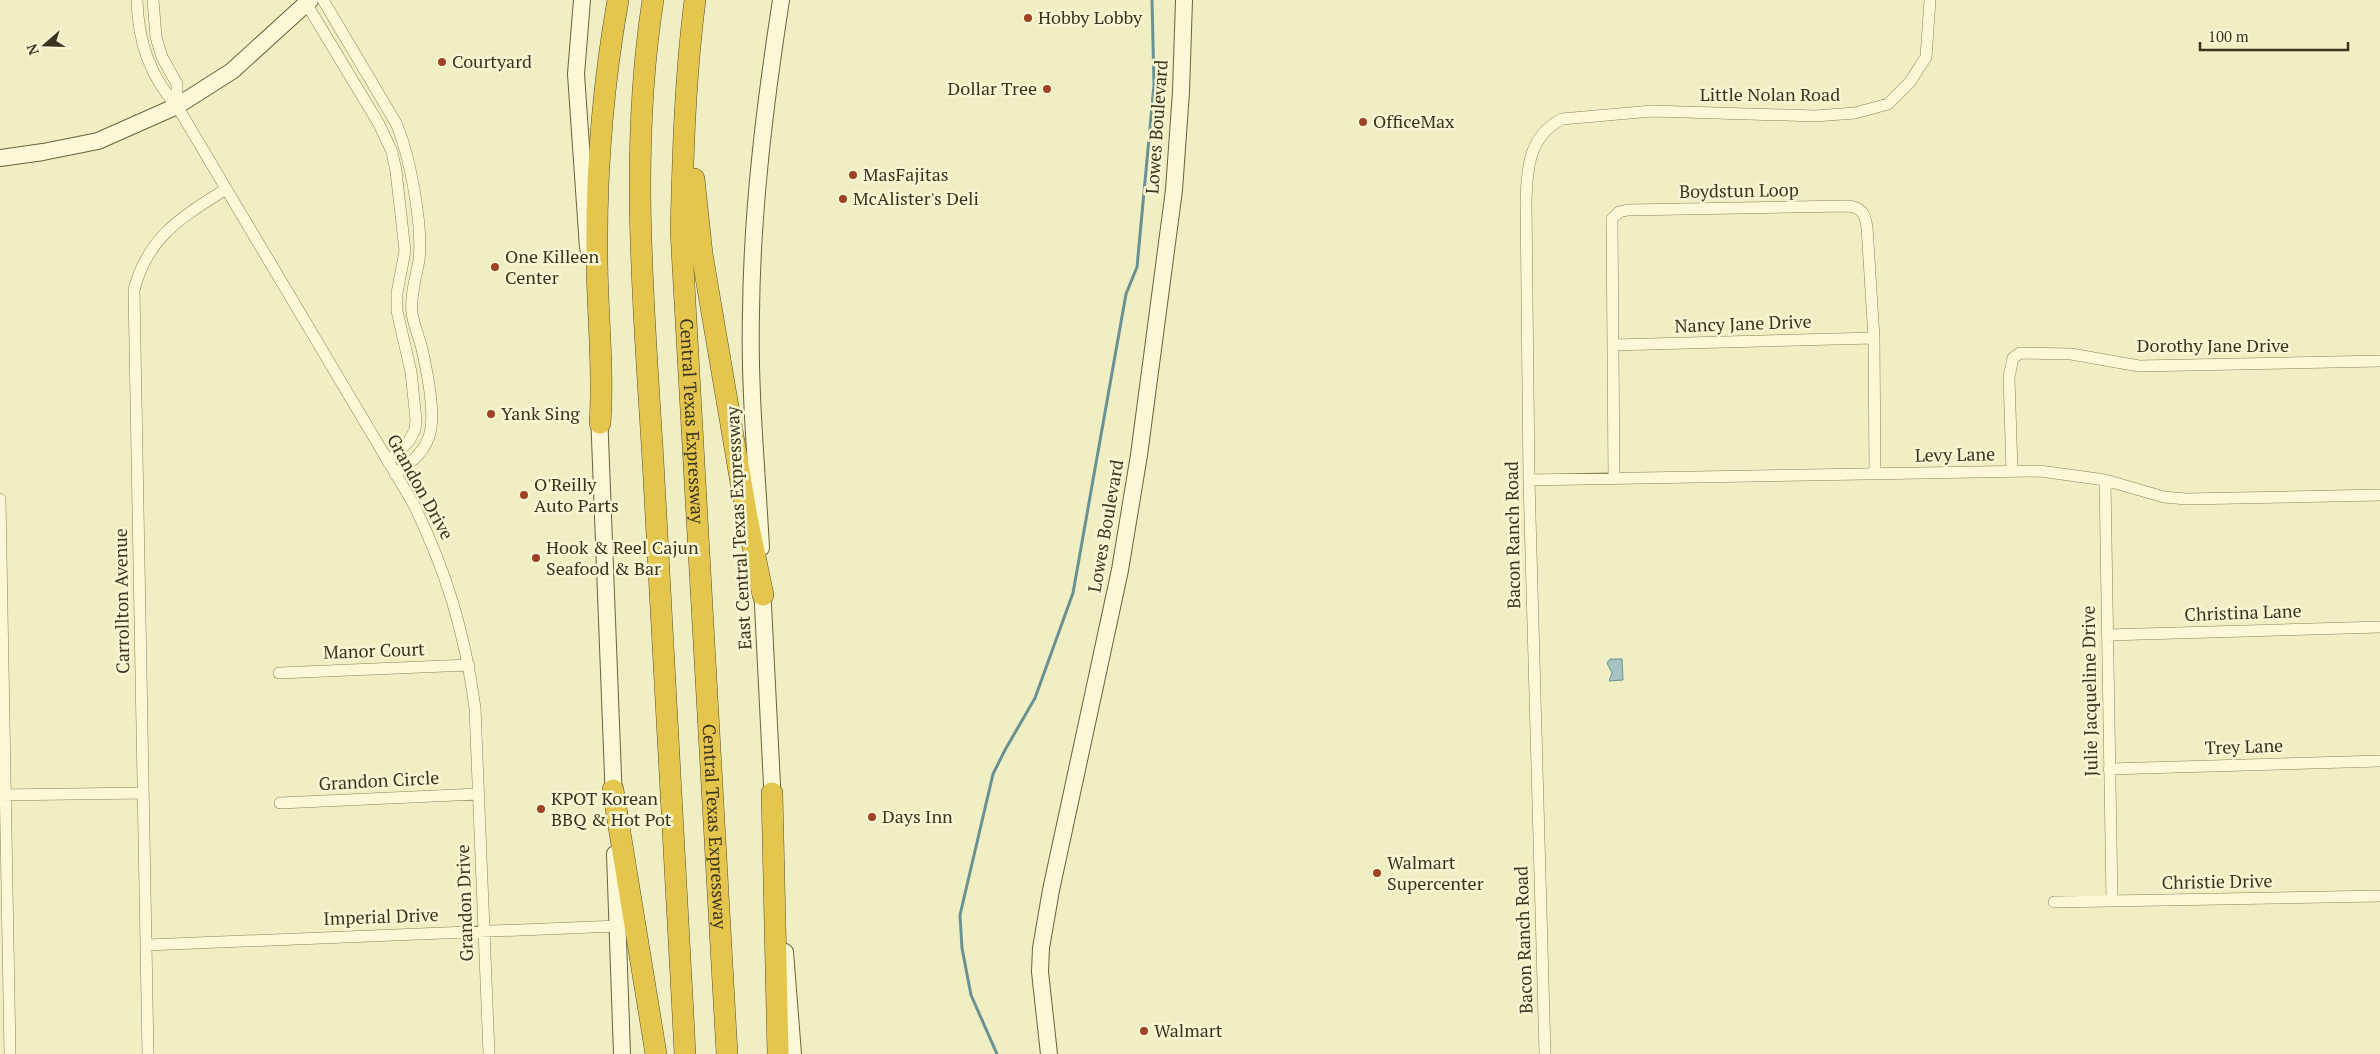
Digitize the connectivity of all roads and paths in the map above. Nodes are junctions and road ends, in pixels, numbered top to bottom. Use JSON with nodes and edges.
{"nodes":[{"id":1,"x":137,"y":0,"type":"edge"},
{"id":2,"x":153,"y":0,"type":"edge"},
{"id":3,"x":323,"y":0,"type":"edge"},
{"id":4,"x":582,"y":0,"type":"edge"},
{"id":5,"x":618,"y":0,"type":"edge"},
{"id":6,"x":653,"y":0,"type":"edge"},
{"id":7,"x":694,"y":0,"type":"edge"},
{"id":8,"x":781,"y":0,"type":"edge"},
{"id":9,"x":1184,"y":0,"type":"edge"},
{"id":10,"x":1930,"y":0,"type":"edge"},
{"id":11,"x":308,"y":2,"type":"edge"},
{"id":12,"x":689,"y":44,"type":"junction"},
{"id":13,"x":350,"y":46,"type":"junction"},
{"id":14,"x":337,"y":54,"type":"junction"},
{"id":15,"x":177,"y":106,"type":"junction"},
{"id":16,"x":1652,"y":111,"type":"joint"},
{"id":17,"x":0,"y":158,"type":"edge"},
{"id":18,"x":410,"y":169,"type":"junction"},
{"id":19,"x":396,"y":171,"type":"junction"},
{"id":20,"x":226,"y":189,"type":"junction"},
{"id":21,"x":417,"y":222,"type":"junction"},
{"id":22,"x":402,"y":228,"type":"junction"},
{"id":23,"x":1874,"y":338,"type":"junction"},
{"id":24,"x":420,"y":342,"type":"junction"},
{"id":25,"x":1613,"y":345,"type":"junction"},
{"id":26,"x":406,"y":346,"type":"junction"},
{"id":27,"x":2380,"y":361,"type":"edge"},
{"id":28,"x":430,"y":403,"type":"junction"},
{"id":29,"x":415,"y":405,"type":"junction"},
{"id":30,"x":600,"y":423,"type":"junction"},
{"id":31,"x":388,"y":462,"type":"junction"},
{"id":32,"x":2012,"y":471,"type":"junction"},
{"id":33,"x":395,"y":474,"type":"junction"},
{"id":34,"x":1875,"y":474,"type":"junction"},
{"id":35,"x":1614,"y":478,"type":"junction"},
{"id":36,"x":1529,"y":480,"type":"junction"},
{"id":37,"x":2105,"y":480,"type":"junction"},
{"id":38,"x":2380,"y":495,"type":"edge"},
{"id":39,"x":0,"y":499,"type":"edge"},
{"id":40,"x":763,"y":595,"type":"junction"},
{"id":41,"x":2380,"y":627,"type":"edge"},
{"id":42,"x":2107,"y":634,"type":"junction"},
{"id":43,"x":469,"y":665,"type":"junction"},
{"id":44,"x":279,"y":672,"type":"dead end"},
{"id":45,"x":2380,"y":761,"type":"edge"},
{"id":46,"x":2109,"y":769,"type":"junction"},
{"id":47,"x":613,"y":790,"type":"junction"},
{"id":48,"x":143,"y":793,"type":"junction"},
{"id":49,"x":772,"y":793,"type":"junction"},
{"id":50,"x":478,"y":794,"type":"junction"},
{"id":51,"x":2,"y":795,"type":"edge"},
{"id":52,"x":280,"y":803,"type":"dead end"},
{"id":53,"x":2380,"y":896,"type":"edge"},
{"id":54,"x":2112,"y":901,"type":"junction"},
{"id":55,"x":2054,"y":902,"type":"dead end"},
{"id":56,"x":618,"y":926,"type":"junction"},
{"id":57,"x":484,"y":930,"type":"junction"},
{"id":58,"x":146,"y":945,"type":"junction"},
{"id":59,"x":10,"y":1054,"type":"edge"},
{"id":60,"x":148,"y":1054,"type":"edge"},
{"id":61,"x":489,"y":1054,"type":"edge"},
{"id":62,"x":622,"y":1054,"type":"edge"},
{"id":63,"x":656,"y":1054,"type":"edge"},
{"id":64,"x":685,"y":1054,"type":"edge"},
{"id":65,"x":727,"y":1054,"type":"edge"},
{"id":66,"x":778,"y":1054,"type":"edge"},
{"id":67,"x":793,"y":1054,"type":"edge"},
{"id":68,"x":1049,"y":1054,"type":"edge"},
{"id":69,"x":1545,"y":1054,"type":"edge"}],
"edges":[{"from":1,"to":15,"type":"street","name":"Grandon Drive"},
{"from":2,"to":15,"type":"street"},
{"from":3,"to":13,"type":"street"},
{"from":4,"to":30,"type":"main road"},
{"from":5,"to":30,"type":"highway"},
{"from":6,"to":64,"type":"highway"},
{"from":7,"to":12,"type":"highway","name":"Central Texas Expressway"},
{"from":8,"to":40,"type":"main road","name":"East Central Texas Expressway"},
{"from":9,"to":68,"type":"main road","name":"Lowes Boulevard"},
{"from":10,"to":16,"type":"street","name":"Little Nolan Road"},
{"from":11,"to":14,"type":"street"},
{"from":11,"to":15,"type":"main road"},
{"from":12,"to":40,"type":"highway"},
{"from":12,"to":65,"type":"highway","name":"Central Texas Expressway"},
{"from":13,"to":14,"type":"street"},
{"from":13,"to":18,"type":"street"},
{"from":14,"to":19,"type":"street"},
{"from":15,"to":17,"type":"main road"},
{"from":15,"to":20,"type":"street","name":"Grandon Drive"},
{"from":16,"to":36,"type":"street","name":"Bacon Ranch Road"},
{"from":18,"to":19,"type":"street"},
{"from":18,"to":21,"type":"street"},
{"from":19,"to":22,"type":"street"},
{"from":20,"to":31,"type":"street","name":"Grandon Drive"},
{"from":20,"to":48,"type":"street","name":"Carrollton Avenue"},
{"from":21,"to":22,"type":"street"},
{"from":21,"to":24,"type":"street"},
{"from":22,"to":26,"type":"street"},
{"from":23,"to":25,"type":"street","name":"Nancy Jane Drive"},
{"from":23,"to":25,"type":"street","name":"Boydstun Loop"},
{"from":23,"to":34,"type":"street","name":"Boydstun Loop"},
{"from":24,"to":26,"type":"street"},
{"from":24,"to":28,"type":"street"},
{"from":25,"to":35,"type":"street","name":"Boydstun Loop"},
{"from":26,"to":29,"type":"street"},
{"from":27,"to":32,"type":"street","name":"Dorothy Jane Drive"},
{"from":28,"to":29,"type":"street"},
{"from":28,"to":33,"type":"street"},
{"from":29,"to":31,"type":"street"},
{"from":30,"to":47,"type":"main road"},
{"from":31,"to":33,"type":"street","name":"Grandon Drive"},
{"from":32,"to":34,"type":"street","name":"Levy Lane"},
{"from":32,"to":37,"type":"street","name":"Levy Lane"},
{"from":33,"to":43,"type":"street","name":"Grandon Drive"},
{"from":34,"to":35,"type":"street","name":"Levy Lane"},
{"from":35,"to":36,"type":"street","name":"Levy Lane"},
{"from":36,"to":69,"type":"street","name":"Bacon Ranch Road"},
{"from":37,"to":38,"type":"street","name":"Levy Lane"},
{"from":37,"to":42,"type":"street","name":"Julie Jacqueline Drive"},
{"from":39,"to":51,"type":"street"},
{"from":40,"to":49,"type":"main road","name":"East Central Texas Expressway"},
{"from":41,"to":42,"type":"street","name":"Christina Lane"},
{"from":42,"to":46,"type":"street","name":"Julie Jacqueline Drive"},
{"from":43,"to":44,"type":"street","name":"Manor Court"},
{"from":43,"to":50,"type":"street","name":"Grandon Drive"},
{"from":45,"to":46,"type":"street","name":"Trey Lane"},
{"from":46,"to":54,"type":"street","name":"Julie Jacqueline Drive"},
{"from":47,"to":56,"type":"main road"},
{"from":47,"to":63,"type":"highway"},
{"from":48,"to":51,"type":"street"},
{"from":48,"to":58,"type":"street","name":"Carrollton Avenue"},
{"from":49,"to":66,"type":"highway"},
{"from":49,"to":67,"type":"main road","name":"East Central Texas Expressway"},
{"from":50,"to":52,"type":"street","name":"Grandon Circle"},
{"from":50,"to":57,"type":"street","name":"Grandon Drive"},
{"from":51,"to":59,"type":"street"},
{"from":53,"to":54,"type":"street","name":"Christie Drive"},
{"from":54,"to":55,"type":"street","name":"Christie Drive"},
{"from":56,"to":57,"type":"street","name":"Imperial Drive"},
{"from":56,"to":62,"type":"main road"},
{"from":57,"to":58,"type":"street","name":"Imperial Drive"},
{"from":57,"to":61,"type":"street","name":"Grandon Drive"},
{"from":58,"to":60,"type":"street","name":"Carrollton Avenue"}]}
